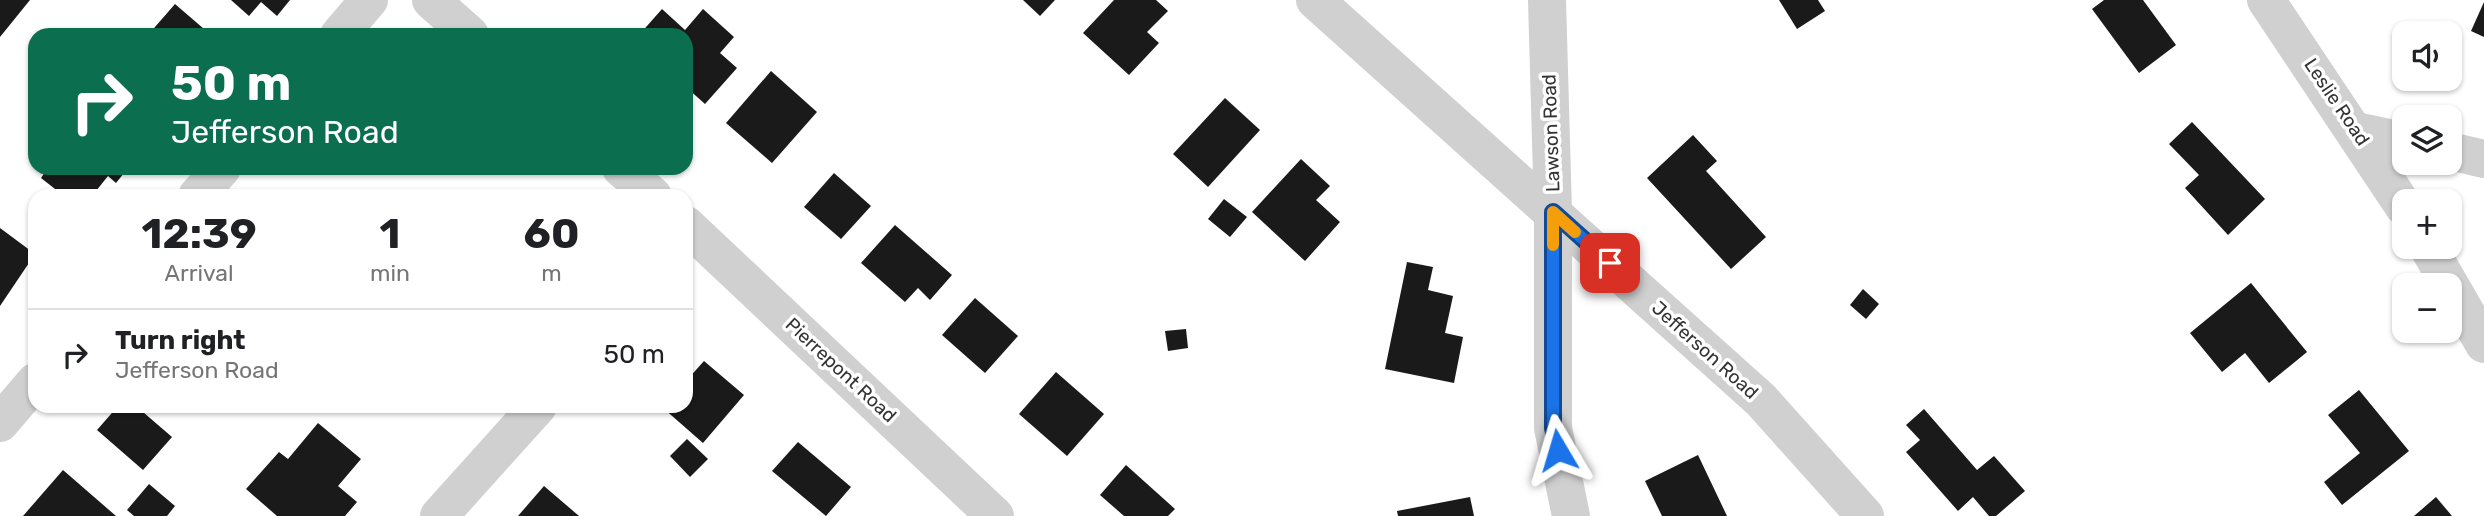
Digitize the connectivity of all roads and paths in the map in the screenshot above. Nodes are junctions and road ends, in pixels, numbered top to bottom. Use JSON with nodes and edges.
{"nodes":[{"id":1,"x":369,"y":0,"type":"edge"},
{"id":2,"x":431,"y":0,"type":"edge"},
{"id":3,"x":1315,"y":0,"type":"edge"},
{"id":4,"x":1547,"y":0,"type":"edge"},
{"id":5,"x":2266,"y":0,"type":"edge"},
{"id":6,"x":344,"y":28,"type":"edge"},
{"id":7,"x":462,"y":28,"type":"edge"},
{"id":8,"x":2356,"y":131,"type":"junction"},
{"id":9,"x":2392,"y":138,"type":"edge"},
{"id":10,"x":2462,"y":154,"type":"edge"},
{"id":11,"x":2484,"y":159,"type":"edge"},
{"id":12,"x":216,"y":175,"type":"edge"},
{"id":13,"x":629,"y":175,"type":"edge"},
{"id":14,"x":203,"y":189,"type":"edge"},
{"id":15,"x":645,"y":189,"type":"edge"},
{"id":16,"x":2393,"y":189,"type":"edge"},
{"id":17,"x":1553,"y":212,"type":"junction"},
{"id":18,"x":693,"y":237,"type":"edge"},
{"id":19,"x":2435,"y":259,"type":"edge"},
{"id":20,"x":2484,"y":344,"type":"edge"},
{"id":21,"x":28,"y":390,"type":"edge"},
{"id":22,"x":532,"y":413,"type":"edge"},
{"id":23,"x":0,"y":423,"type":"edge"},
{"id":24,"x":439,"y":516,"type":"edge"},
{"id":25,"x":995,"y":516,"type":"edge"},
{"id":26,"x":1571,"y":516,"type":"edge"},
{"id":27,"x":1866,"y":516,"type":"edge"}],
"edges":[{"from":1,"to":6,"type":"street"},
{"from":2,"to":7,"type":"street"},
{"from":3,"to":17,"type":"street","name":"Jefferson Road"},
{"from":4,"to":17,"type":"street","name":"Lawson Road"},
{"from":5,"to":8,"type":"street","name":"Leslie Road"},
{"from":8,"to":9,"type":"street"},
{"from":8,"to":16,"type":"street","name":"Leslie Road"},
{"from":10,"to":11,"type":"street"},
{"from":12,"to":14,"type":"street"},
{"from":13,"to":15,"type":"street"},
{"from":17,"to":26,"type":"street","name":"Lawson Road"},
{"from":17,"to":27,"type":"street","name":"Jefferson Road"},
{"from":18,"to":25,"type":"street","name":"Pierrepont Road"},
{"from":19,"to":20,"type":"street"},
{"from":21,"to":23,"type":"street"},
{"from":22,"to":24,"type":"street"}]}
